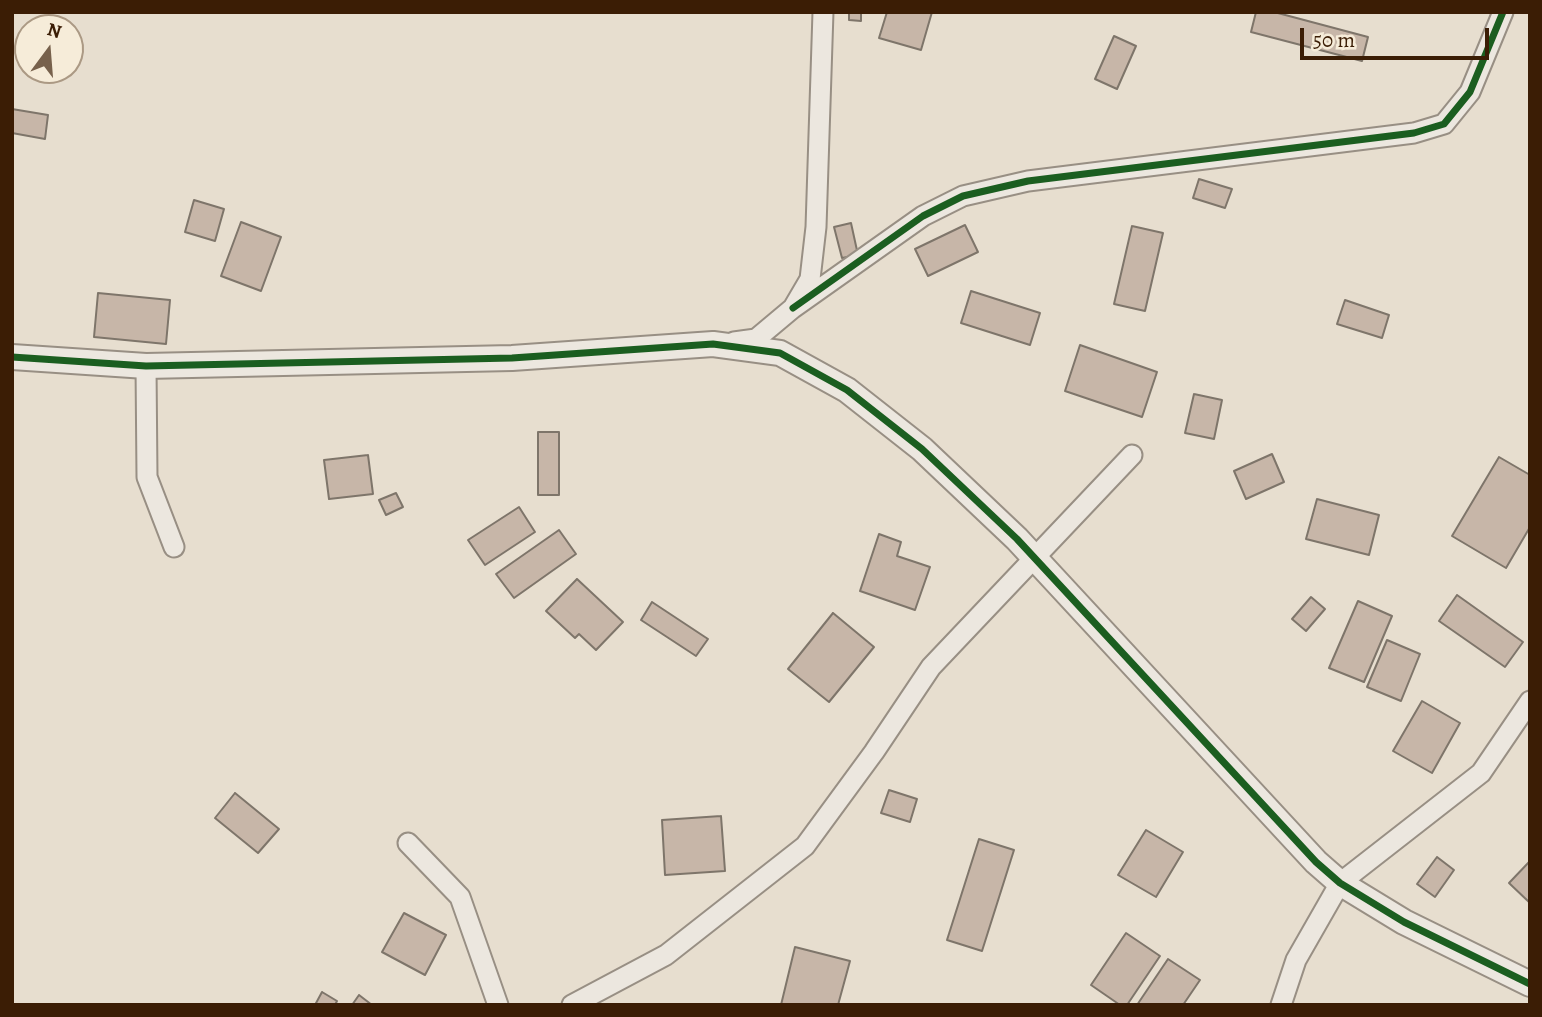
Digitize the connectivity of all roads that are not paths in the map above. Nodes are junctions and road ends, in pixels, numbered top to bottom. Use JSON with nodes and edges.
{"nodes":[{"id":1,"x":823,"y":12,"type":"edge"},
{"id":2,"x":1503,"y":12,"type":"edge"},
{"id":3,"x":793,"y":308,"type":"junction"},
{"id":4,"x":712,"y":344,"type":"junction"},
{"id":5,"x":12,"y":357,"type":"edge"},
{"id":6,"x":146,"y":366,"type":"junction"},
{"id":7,"x":1132,"y":455,"type":"dead end"},
{"id":8,"x":174,"y":547,"type":"dead end"},
{"id":9,"x":1034,"y":559,"type":"junction"},
{"id":10,"x":1530,"y":701,"type":"edge"},
{"id":11,"x":408,"y":843,"type":"dead end"},
{"id":12,"x":1340,"y":883,"type":"junction"},
{"id":13,"x":1530,"y":984,"type":"edge"},
{"id":14,"x":498,"y":1005,"type":"edge"},
{"id":15,"x":572,"y":1005,"type":"edge"},
{"id":16,"x":1281,"y":1005,"type":"edge"}],
"edges":[{"from":1,"to":3,"type":"street"},
{"from":2,"to":3,"type":"street"},
{"from":3,"to":4,"type":"street"},
{"from":4,"to":6,"type":"street"},
{"from":4,"to":9,"type":"street"},
{"from":5,"to":6,"type":"street"},
{"from":6,"to":8,"type":"street"},
{"from":7,"to":9,"type":"street"},
{"from":9,"to":12,"type":"street"},
{"from":9,"to":15,"type":"street"},
{"from":10,"to":12,"type":"street"},
{"from":11,"to":14,"type":"street"},
{"from":12,"to":13,"type":"street"},
{"from":12,"to":16,"type":"street"}]}
